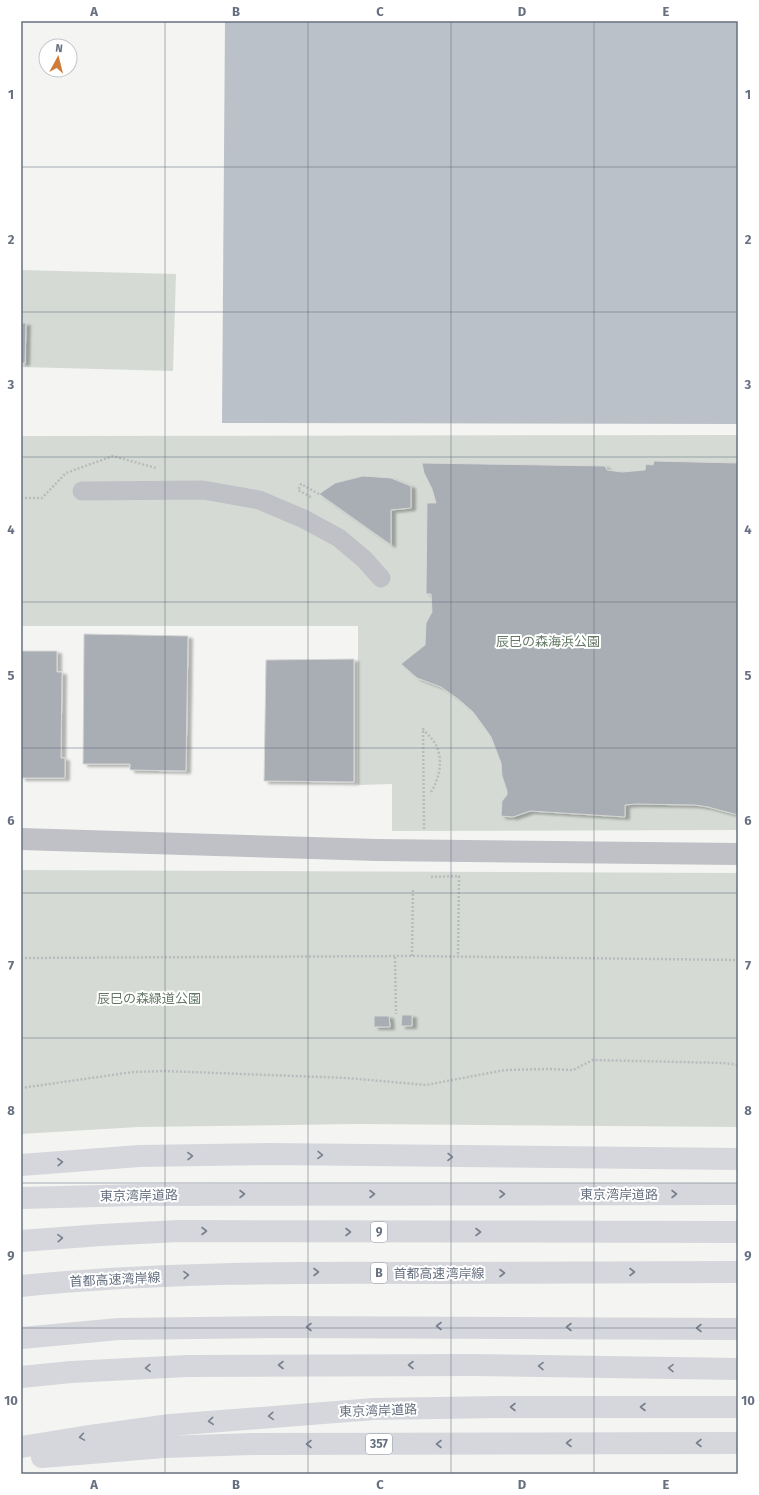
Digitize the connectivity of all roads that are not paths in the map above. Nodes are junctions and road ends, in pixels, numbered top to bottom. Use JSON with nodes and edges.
{"nodes":[{"id":1,"x":82,"y":491,"type":"dead end"},
{"id":2,"x":381,"y":578,"type":"dead end"},
{"id":3,"x":21,"y":839,"type":"edge"},
{"id":4,"x":738,"y":854,"type":"edge"},
{"id":5,"x":738,"y":1160,"type":"edge"},
{"id":6,"x":21,"y":1165,"type":"edge"},
{"id":7,"x":738,"y":1194,"type":"edge"},
{"id":8,"x":21,"y":1198,"type":"edge"},
{"id":9,"x":738,"y":1232,"type":"edge"},
{"id":10,"x":21,"y":1241,"type":"edge"},
{"id":11,"x":738,"y":1272,"type":"edge"},
{"id":12,"x":21,"y":1286,"type":"edge"},
{"id":13,"x":738,"y":1329,"type":"edge"},
{"id":14,"x":21,"y":1338,"type":"edge"},
{"id":15,"x":738,"y":1369,"type":"edge"},
{"id":16,"x":21,"y":1377,"type":"edge"},
{"id":17,"x":738,"y":1408,"type":"edge"},
{"id":18,"x":738,"y":1443,"type":"edge"},
{"id":19,"x":21,"y":1447,"type":"edge"},
{"id":20,"x":21,"y":1458,"type":"edge"}],
"edges":[{"from":1,"to":2,"type":"street"},
{"from":3,"to":4,"type":"street"},
{"from":6,"to":5,"type":"highway","one_way":true},
{"from":8,"to":7,"type":"highway","name":"東京湾岸道路","one_way":true},
{"from":10,"to":9,"type":"highway","number":"9","one_way":true},
{"from":12,"to":11,"type":"highway","name":"首都高速湾岸線","number":"B","one_way":true},
{"from":13,"to":14,"type":"highway","one_way":true},
{"from":15,"to":16,"type":"highway","one_way":true},
{"from":17,"to":19,"type":"highway","name":"東京湾岸道路","one_way":true},
{"from":18,"to":20,"type":"highway","number":"357","one_way":true}]}
